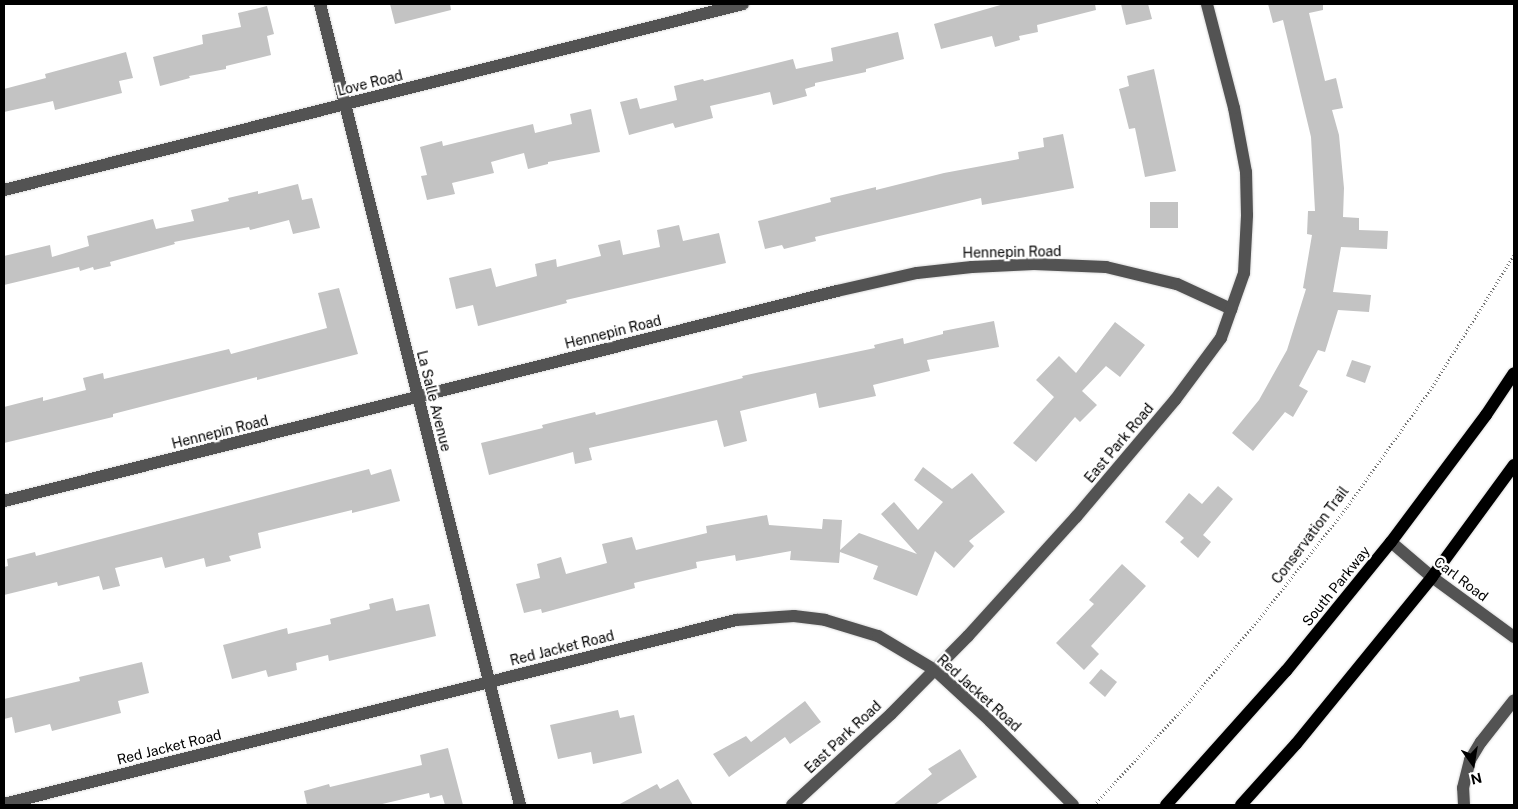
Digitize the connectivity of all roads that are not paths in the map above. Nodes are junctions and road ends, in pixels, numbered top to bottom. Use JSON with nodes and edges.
{"nodes":[{"id":1,"x":320,"y":4,"type":"edge"},
{"id":2,"x":743,"y":4,"type":"edge"},
{"id":3,"x":1207,"y":4,"type":"edge"},
{"id":4,"x":346,"y":104,"type":"junction"},
{"id":5,"x":4,"y":190,"type":"edge"},
{"id":6,"x":1231,"y":308,"type":"junction"},
{"id":7,"x":1514,"y":373,"type":"edge"},
{"id":8,"x":417,"y":398,"type":"junction"},
{"id":9,"x":1514,"y":465,"type":"edge"},
{"id":10,"x":4,"y":501,"type":"edge"},
{"id":11,"x":1391,"y":542,"type":"junction"},
{"id":12,"x":1432,"y":577,"type":"junction"},
{"id":13,"x":1514,"y":637,"type":"edge"},
{"id":14,"x":935,"y":670,"type":"junction"},
{"id":15,"x":489,"y":682,"type":"junction"},
{"id":16,"x":1514,"y":700,"type":"edge"},
{"id":17,"x":4,"y":804,"type":"edge"},
{"id":18,"x":520,"y":805,"type":"edge"},
{"id":19,"x":792,"y":805,"type":"edge"},
{"id":20,"x":1073,"y":805,"type":"edge"},
{"id":21,"x":1166,"y":805,"type":"edge"},
{"id":22,"x":1241,"y":805,"type":"edge"},
{"id":23,"x":1464,"y":805,"type":"edge"}],
"edges":[{"from":1,"to":4,"type":"street","name":"La Salle Avenue"},
{"from":2,"to":4,"type":"street","name":"Love Road"},
{"from":3,"to":6,"type":"street","name":"East Park Road"},
{"from":4,"to":5,"type":"street","name":"Love Road"},
{"from":4,"to":8,"type":"street","name":"La Salle Avenue"},
{"from":6,"to":8,"type":"street","name":"Hennepin Road"},
{"from":6,"to":14,"type":"street","name":"East Park Road"},
{"from":7,"to":11,"type":"main road","name":"South Parkway"},
{"from":8,"to":10,"type":"street","name":"Hennepin Road"},
{"from":8,"to":15,"type":"street","name":"La Salle Avenue"},
{"from":9,"to":12,"type":"main road"},
{"from":11,"to":12,"type":"street","name":"Carl Road"},
{"from":11,"to":21,"type":"main road","name":"South Parkway"},
{"from":12,"to":13,"type":"street","name":"Carl Road"},
{"from":12,"to":22,"type":"main road"},
{"from":14,"to":15,"type":"street","name":"Red Jacket Road"},
{"from":14,"to":19,"type":"street","name":"East Park Road"},
{"from":14,"to":20,"type":"street","name":"Red Jacket Road"},
{"from":15,"to":17,"type":"street","name":"Red Jacket Road"},
{"from":15,"to":18,"type":"street","name":"La Salle Avenue"},
{"from":16,"to":23,"type":"street"}]}
